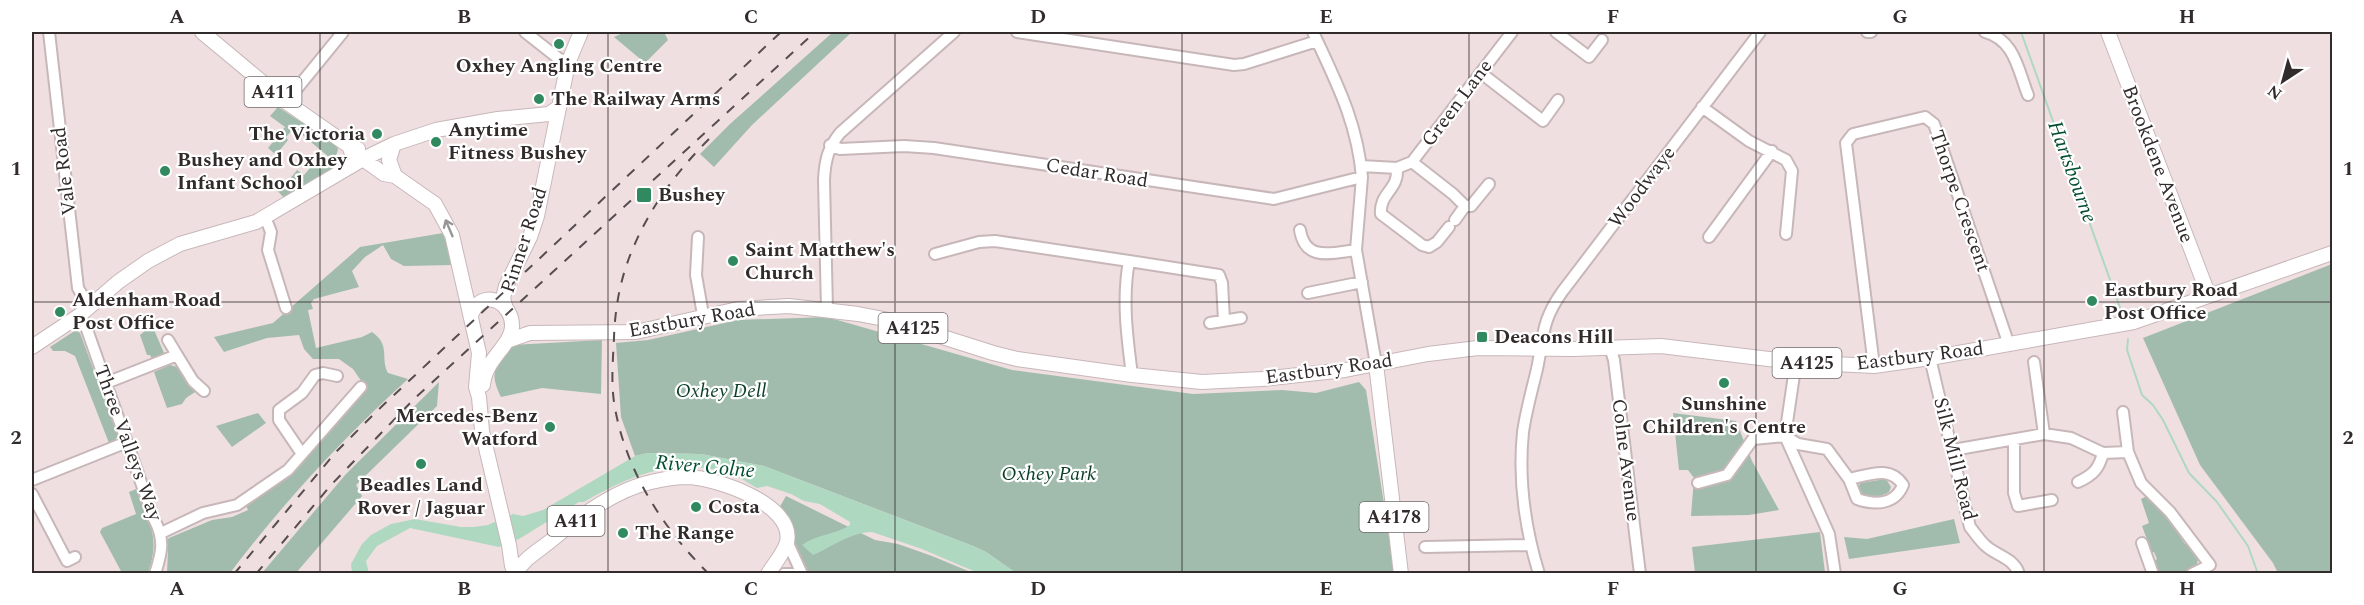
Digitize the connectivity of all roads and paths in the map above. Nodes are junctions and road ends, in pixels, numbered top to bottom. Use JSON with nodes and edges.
{"nodes":[{"id":1,"x":48,"y":32,"type":"edge"},
{"id":2,"x":202,"y":32,"type":"edge"},
{"id":3,"x":343,"y":32,"type":"edge"},
{"id":4,"x":525,"y":32,"type":"edge"},
{"id":5,"x":581,"y":32,"type":"edge"},
{"id":6,"x":954,"y":32,"type":"edge"},
{"id":7,"x":1017,"y":32,"type":"edge"},
{"id":8,"x":1556,"y":32,"type":"edge"},
{"id":9,"x":1760,"y":32,"type":"edge"},
{"id":10,"x":1985,"y":32,"type":"edge"},
{"id":11,"x":2108,"y":32,"type":"edge"},
{"id":12,"x":1506,"y":34,"type":"edge"},
{"id":13,"x":1315,"y":36,"type":"edge"},
{"id":14,"x":1602,"y":40,"type":"dead end"},
{"id":15,"x":568,"y":63,"type":"junction"},
{"id":16,"x":1481,"y":73,"type":"junction"},
{"id":17,"x":2028,"y":95,"type":"dead end"},
{"id":18,"x":1558,"y":100,"type":"dead end"},
{"id":19,"x":286,"y":102,"type":"junction"},
{"id":20,"x":559,"y":107,"type":"junction"},
{"id":21,"x":1702,"y":107,"type":"junction"},
{"id":22,"x":535,"y":116,"type":"junction"},
{"id":23,"x":554,"y":131,"type":"junction"},
{"id":24,"x":394,"y":144,"type":"junction"},
{"id":25,"x":830,"y":145,"type":"junction"},
{"id":26,"x":1772,"y":151,"type":"junction"},
{"id":27,"x":367,"y":157,"type":"junction"},
{"id":28,"x":1412,"y":162,"type":"junction"},
{"id":29,"x":1397,"y":168,"type":"junction"},
{"id":30,"x":1362,"y":171,"type":"junction"},
{"id":31,"x":395,"y":176,"type":"junction"},
{"id":32,"x":1489,"y":184,"type":"dead end"},
{"id":33,"x":1465,"y":206,"type":"junction"},
{"id":34,"x":265,"y":217,"type":"junction"},
{"id":35,"x":1300,"y":230,"type":"dead end"},
{"id":36,"x":1786,"y":234,"type":"dead end"},
{"id":37,"x":698,"y":237,"type":"dead end"},
{"id":38,"x":1709,"y":237,"type":"dead end"},
{"id":39,"x":1356,"y":250,"type":"junction"},
{"id":40,"x":2332,"y":253,"type":"edge"},
{"id":41,"x":935,"y":254,"type":"dead end"},
{"id":42,"x":1129,"y":261,"type":"junction"},
{"id":43,"x":1362,"y":282,"type":"junction"},
{"id":44,"x":465,"y":284,"type":"junction"},
{"id":45,"x":506,"y":286,"type":"junction"},
{"id":46,"x":1308,"y":292,"type":"dead end"},
{"id":47,"x":2209,"y":296,"type":"junction"},
{"id":48,"x":286,"y":309,"type":"dead end"},
{"id":49,"x":826,"y":309,"type":"junction"},
{"id":50,"x":84,"y":311,"type":"junction"},
{"id":51,"x":508,"y":313,"type":"junction"},
{"id":52,"x":471,"y":315,"type":"junction"},
{"id":53,"x":703,"y":315,"type":"junction"},
{"id":54,"x":1241,"y":318,"type":"dead end"},
{"id":55,"x":1224,"y":320,"type":"junction"},
{"id":56,"x":1210,"y":323,"type":"dead end"},
{"id":57,"x":530,"y":333,"type":"junction"},
{"id":58,"x":168,"y":340,"type":"dead end"},
{"id":59,"x":477,"y":343,"type":"junction"},
{"id":60,"x":503,"y":345,"type":"junction"},
{"id":61,"x":2008,"y":345,"type":"junction"},
{"id":62,"x":32,"y":347,"type":"edge"},
{"id":63,"x":1610,"y":348,"type":"junction"},
{"id":64,"x":1538,"y":349,"type":"junction"},
{"id":65,"x":177,"y":355,"type":"junction"},
{"id":66,"x":1930,"y":358,"type":"junction"},
{"id":67,"x":1793,"y":362,"type":"junction"},
{"id":68,"x":2034,"y":362,"type":"dead end"},
{"id":69,"x":1376,"y":364,"type":"junction"},
{"id":70,"x":1874,"y":366,"type":"junction"},
{"id":71,"x":1132,"y":375,"type":"junction"},
{"id":72,"x":337,"y":376,"type":"dead end"},
{"id":73,"x":106,"y":383,"type":"junction"},
{"id":74,"x":361,"y":387,"type":"dead end"},
{"id":75,"x":204,"y":391,"type":"dead end"},
{"id":76,"x":479,"y":397,"type":"junction"},
{"id":77,"x":2123,"y":412,"type":"dead end"},
{"id":78,"x":2044,"y":434,"type":"junction"},
{"id":79,"x":1785,"y":436,"type":"junction"},
{"id":80,"x":2014,"y":441,"type":"junction"},
{"id":81,"x":127,"y":442,"type":"junction"},
{"id":82,"x":1953,"y":450,"type":"junction"},
{"id":83,"x":2128,"y":452,"type":"junction"},
{"id":84,"x":2103,"y":453,"type":"junction"},
{"id":85,"x":302,"y":454,"type":"junction"},
{"id":86,"x":1849,"y":478,"type":"junction"},
{"id":87,"x":32,"y":480,"type":"edge"},
{"id":88,"x":2078,"y":482,"type":"dead end"},
{"id":89,"x":1698,"y":483,"type":"dead end"},
{"id":90,"x":32,"y":494,"type":"edge"},
{"id":91,"x":2052,"y":500,"type":"dead end"},
{"id":92,"x":161,"y":533,"type":"junction"},
{"id":93,"x":787,"y":541,"type":"junction"},
{"id":94,"x":2142,"y":543,"type":"dead end"},
{"id":95,"x":509,"y":545,"type":"junction"},
{"id":96,"x":1531,"y":545,"type":"junction"},
{"id":97,"x":1425,"y":547,"type":"dead end"},
{"id":98,"x":75,"y":557,"type":"dead end"},
{"id":99,"x":529,"y":558,"type":"junction"},
{"id":100,"x":154,"y":573,"type":"edge"},
{"id":101,"x":516,"y":573,"type":"edge"},
{"id":102,"x":768,"y":573,"type":"edge"},
{"id":103,"x":784,"y":573,"type":"edge"},
{"id":104,"x":793,"y":573,"type":"edge"},
{"id":105,"x":802,"y":573,"type":"edge"},
{"id":106,"x":1401,"y":573,"type":"edge"},
{"id":107,"x":1539,"y":573,"type":"edge"},
{"id":108,"x":1640,"y":573,"type":"edge"},
{"id":109,"x":1835,"y":573,"type":"edge"},
{"id":110,"x":2019,"y":573,"type":"edge"},
{"id":111,"x":2153,"y":573,"type":"edge"},
{"id":112,"x":2192,"y":573,"type":"edge"}],
"edges":[{"from":1,"to":50,"type":"street","name":"Vale Road"},
{"from":2,"to":19,"type":"main road","number":"A411"},
{"from":3,"to":19,"type":"street"},
{"from":4,"to":15,"type":"street"},
{"from":5,"to":15,"type":"main road","name":"Pinner Road"},
{"from":6,"to":25,"type":"street"},
{"from":7,"to":13,"type":"street"},
{"from":8,"to":14,"type":"street"},
{"from":9,"to":21,"type":"street","name":"Woodwaye"},
{"from":10,"to":17,"type":"street"},
{"from":11,"to":47,"type":"main road","name":"Brookdene Avenue"},
{"from":12,"to":16,"type":"street","name":"Green Lane"},
{"from":13,"to":30,"type":"street"},
{"from":15,"to":20,"type":"main road","name":"Pinner Road"},
{"from":16,"to":18,"type":"street"},
{"from":16,"to":28,"type":"street","name":"Green Lane"},
{"from":19,"to":27,"type":"main road","number":"A411"},
{"from":20,"to":22,"type":"main road"},
{"from":20,"to":23,"type":"main road","name":"Pinner Road"},
{"from":21,"to":26,"type":"street"},
{"from":21,"to":64,"type":"street","name":"Woodwaye"},
{"from":22,"to":23,"type":"main road"},
{"from":22,"to":24,"type":"main road"},
{"from":23,"to":45,"type":"main road","name":"Pinner Road"},
{"from":24,"to":27,"type":"main road"},
{"from":24,"to":31,"type":"main road"},
{"from":25,"to":30,"type":"street","name":"Cedar Road"},
{"from":25,"to":49,"type":"street"},
{"from":26,"to":36,"type":"street"},
{"from":26,"to":38,"type":"street"},
{"from":27,"to":31,"type":"main road","number":"A411"},
{"from":27,"to":34,"type":"main road"},
{"from":28,"to":29,"type":"street","name":"Green Lane"},
{"from":28,"to":33,"type":"street"},
{"from":29,"to":30,"type":"street","name":"Green Lane"},
{"from":29,"to":33,"type":"street"},
{"from":30,"to":39,"type":"street"},
{"from":44,"to":31,"type":"main road","number":"A411","one_way":true},
{"from":32,"to":33,"type":"street"},
{"from":34,"to":48,"type":"street"},
{"from":34,"to":50,"type":"main road"},
{"from":35,"to":39,"type":"street"},
{"from":37,"to":53,"type":"street"},
{"from":39,"to":43,"type":"street"},
{"from":40,"to":47,"type":"main road","number":"A4125"},
{"from":41,"to":42,"type":"street"},
{"from":42,"to":55,"type":"street"},
{"from":42,"to":71,"type":"street"},
{"from":43,"to":46,"type":"street"},
{"from":43,"to":69,"type":"street"},
{"from":44,"to":45,"type":"main road"},
{"from":44,"to":52,"type":"main road","number":"A411"},
{"from":45,"to":51,"type":"main road","name":"Pinner Road"},
{"from":47,"to":61,"type":"main road","name":"Eastbury Road","number":"A4125"},
{"from":49,"to":53,"type":"main road","name":"Eastbury Road","number":"A4125"},
{"from":49,"to":71,"type":"main road","name":"Eastbury Road","number":"A4125"},
{"from":50,"to":62,"type":"main road"},
{"from":50,"to":73,"type":"street","name":"Three Valleys Way"},
{"from":51,"to":52,"type":"main road"},
{"from":51,"to":57,"type":"main road"},
{"from":51,"to":60,"type":"main road"},
{"from":52,"to":59,"type":"main road"},
{"from":53,"to":57,"type":"main road","name":"Eastbury Road","number":"A4125"},
{"from":54,"to":55,"type":"street"},
{"from":55,"to":56,"type":"street"},
{"from":57,"to":60,"type":"main road","name":"Eastbury Road","number":"A4125"},
{"from":58,"to":65,"type":"street"},
{"from":59,"to":60,"type":"main road"},
{"from":59,"to":76,"type":"main road","number":"A411"},
{"from":60,"to":76,"type":"main road","number":"A411"},
{"from":61,"to":66,"type":"main road","name":"Eastbury Road","number":"A4125"},
{"from":61,"to":70,"type":"street","name":"Thorpe Crescent"},
{"from":63,"to":64,"type":"main road","name":"Eastbury Road","number":"A4125"},
{"from":63,"to":67,"type":"main road","name":"Eastbury Road","number":"A4125"},
{"from":63,"to":108,"type":"street","name":"Colne Avenue"},
{"from":64,"to":69,"type":"main road","name":"Eastbury Road","number":"A4125"},
{"from":64,"to":96,"type":"street","name":"Woodwaye"},
{"from":65,"to":73,"type":"street"},
{"from":65,"to":75,"type":"street"},
{"from":66,"to":70,"type":"main road","name":"Eastbury Road","number":"A4125"},
{"from":66,"to":82,"type":"street","name":"Silk Mill Road"},
{"from":67,"to":70,"type":"main road","name":"Eastbury Road","number":"A4125"},
{"from":67,"to":79,"type":"street"},
{"from":68,"to":78,"type":"street"},
{"from":69,"to":71,"type":"main road","name":"Eastbury Road","number":"A4125"},
{"from":69,"to":106,"type":"main road","number":"A4178"},
{"from":72,"to":85,"type":"street"},
{"from":73,"to":81,"type":"street","name":"Three Valleys Way"},
{"from":74,"to":85,"type":"street"},
{"from":76,"to":95,"type":"main road","number":"A411"},
{"from":77,"to":83,"type":"street"},
{"from":78,"to":80,"type":"street"},
{"from":78,"to":84,"type":"street"},
{"from":79,"to":86,"type":"street"},
{"from":79,"to":89,"type":"street"},
{"from":79,"to":109,"type":"street"},
{"from":80,"to":82,"type":"street"},
{"from":80,"to":91,"type":"street"},
{"from":81,"to":87,"type":"street"},
{"from":81,"to":92,"type":"street","name":"Three Valleys Way"},
{"from":82,"to":110,"type":"street","name":"Silk Mill Road"},
{"from":83,"to":84,"type":"street"},
{"from":83,"to":112,"type":"street"},
{"from":84,"to":88,"type":"street"},
{"from":85,"to":92,"type":"street"},
{"from":86,"to":86,"type":"street"},
{"from":90,"to":98,"type":"street"},
{"from":92,"to":100,"type":"street","name":"Three Valleys Way"},
{"from":93,"to":99,"type":"main road","number":"A411"},
{"from":93,"to":102,"type":"main road"},
{"from":93,"to":105,"type":"street"},
{"from":94,"to":111,"type":"street"},
{"from":95,"to":99,"type":"main road","number":"A411"},
{"from":95,"to":101,"type":"main road","number":"A411"},
{"from":96,"to":97,"type":"street"},
{"from":96,"to":107,"type":"street","name":"Woodwaye"},
{"from":99,"to":101,"type":"main road","number":"A411"},
{"from":103,"to":104,"type":"street"}]}
